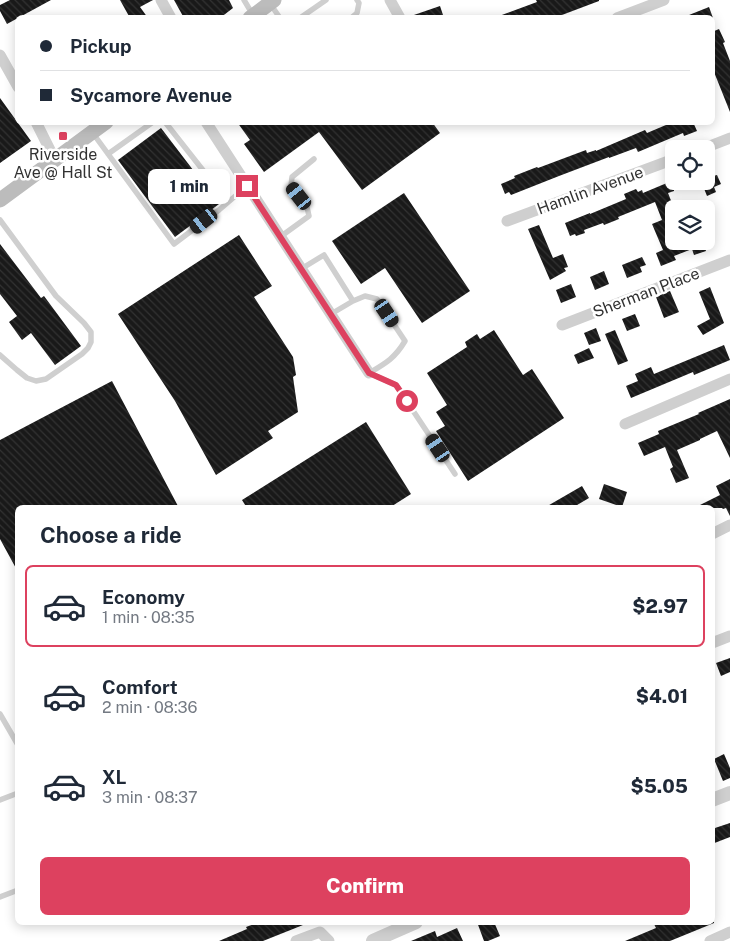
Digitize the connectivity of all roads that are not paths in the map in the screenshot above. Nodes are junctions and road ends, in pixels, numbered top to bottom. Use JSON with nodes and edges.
{"nodes":[{"id":1,"x":161,"y":0,"type":"edge"},
{"id":2,"x":244,"y":0,"type":"edge"},
{"id":3,"x":326,"y":0,"type":"edge"},
{"id":4,"x":357,"y":0,"type":"edge"},
{"id":5,"x":390,"y":0,"type":"edge"},
{"id":6,"x":664,"y":0,"type":"edge"},
{"id":7,"x":272,"y":2,"type":"edge"},
{"id":8,"x":169,"y":15,"type":"edge"},
{"id":9,"x":251,"y":15,"type":"edge"},
{"id":10,"x":252,"y":15,"type":"edge"},
{"id":11,"x":278,"y":15,"type":"edge"},
{"id":12,"x":304,"y":15,"type":"edge"},
{"id":13,"x":356,"y":15,"type":"edge"},
{"id":14,"x":398,"y":15,"type":"edge"},
{"id":15,"x":624,"y":15,"type":"edge"},
{"id":16,"x":0,"y":55,"type":"edge"},
{"id":17,"x":15,"y":82,"type":"edge"},
{"id":18,"x":38,"y":125,"type":"edge"},
{"id":19,"x":102,"y":125,"type":"edge"},
{"id":20,"x":148,"y":125,"type":"edge"},
{"id":21,"x":167,"y":125,"type":"edge"},
{"id":22,"x":208,"y":125,"type":"edge"},
{"id":23,"x":92,"y":132,"type":"junction"},
{"id":24,"x":730,"y":138,"type":"edge"},
{"id":25,"x":715,"y":144,"type":"edge"},
{"id":26,"x":108,"y":154,"type":"junction"},
{"id":27,"x":314,"y":159,"type":"dead end"},
{"id":28,"x":55,"y":160,"type":"junction"},
{"id":29,"x":665,"y":162,"type":"edge"},
{"id":30,"x":247,"y":186,"type":"junction"},
{"id":31,"x":0,"y":200,"type":"edge"},
{"id":32,"x":228,"y":202,"type":"junction"},
{"id":33,"x":0,"y":220,"type":"edge"},
{"id":34,"x":507,"y":221,"type":"dead end"},
{"id":35,"x":280,"y":237,"type":"junction"},
{"id":36,"x":730,"y":260,"type":"edge"},
{"id":37,"x":301,"y":269,"type":"junction"},
{"id":38,"x":353,"y":301,"type":"junction"},
{"id":39,"x":331,"y":314,"type":"junction"},
{"id":40,"x":562,"y":325,"type":"dead end"},
{"id":41,"x":0,"y":355,"type":"edge"},
{"id":42,"x":369,"y":373,"type":"junction"},
{"id":43,"x":730,"y":379,"type":"edge"},
{"id":44,"x":625,"y":424,"type":"dead end"},
{"id":45,"x":455,"y":474,"type":"dead end"},
{"id":46,"x":730,"y":525,"type":"edge"},
{"id":47,"x":715,"y":532,"type":"edge"},
{"id":48,"x":730,"y":636,"type":"edge"},
{"id":49,"x":715,"y":642,"type":"edge"},
{"id":50,"x":0,"y":714,"type":"edge"},
{"id":51,"x":15,"y":740,"type":"edge"},
{"id":52,"x":730,"y":793,"type":"edge"},
{"id":53,"x":15,"y":794,"type":"edge"},
{"id":54,"x":715,"y":799,"type":"edge"},
{"id":55,"x":0,"y":800,"type":"edge"},
{"id":56,"x":15,"y":891,"type":"edge"},
{"id":57,"x":0,"y":897,"type":"edge"},
{"id":58,"x":411,"y":925,"type":"edge"},
{"id":59,"x":730,"y":932,"type":"edge"},
{"id":60,"x":388,"y":938,"type":"edge"},
{"id":61,"x":296,"y":941,"type":"edge"},
{"id":62,"x":329,"y":941,"type":"edge"},
{"id":63,"x":373,"y":941,"type":"edge"},
{"id":64,"x":710,"y":941,"type":"edge"}],
"edges":[{"from":1,"to":8,"type":"street"},
{"from":2,"to":9,"type":"lane"},
{"from":3,"to":12,"type":"lane"},
{"from":4,"to":13,"type":"lane"},
{"from":5,"to":14,"type":"street"},
{"from":6,"to":15,"type":"street"},
{"from":7,"to":10,"type":"main road"},
{"from":7,"to":11,"type":"lane"},
{"from":16,"to":17,"type":"street"},
{"from":18,"to":28,"type":"street"},
{"from":19,"to":23,"type":"main road"},
{"from":20,"to":26,"type":"lane"},
{"from":21,"to":32,"type":"lane"},
{"from":22,"to":30,"type":"street"},
{"from":23,"to":26,"type":"lane"},
{"from":23,"to":28,"type":"main road"},
{"from":24,"to":25,"type":"street"},
{"from":26,"to":32,"type":"lane"},
{"from":27,"to":35,"type":"lane"},
{"from":28,"to":31,"type":"main road"},
{"from":29,"to":34,"type":"street","name":"Hamlin Avenue"},
{"from":30,"to":32,"type":"lane"},
{"from":30,"to":35,"type":"street"},
{"from":33,"to":41,"type":"lane"},
{"from":35,"to":37,"type":"street"},
{"from":36,"to":40,"type":"street","name":"Sherman Place"},
{"from":37,"to":38,"type":"lane"},
{"from":37,"to":39,"type":"street"},
{"from":38,"to":39,"type":"lane"},
{"from":38,"to":42,"type":"lane"},
{"from":39,"to":42,"type":"street"},
{"from":42,"to":45,"type":"lane"},
{"from":43,"to":44,"type":"street"},
{"from":46,"to":47,"type":"street"},
{"from":48,"to":49,"type":"street"},
{"from":50,"to":51,"type":"lane"},
{"from":52,"to":54,"type":"street"},
{"from":53,"to":55,"type":"lane"},
{"from":56,"to":57,"type":"lane"},
{"from":58,"to":60,"type":"street"},
{"from":59,"to":64,"type":"street"},
{"from":60,"to":63,"type":"street"},
{"from":61,"to":62,"type":"street"}]}
